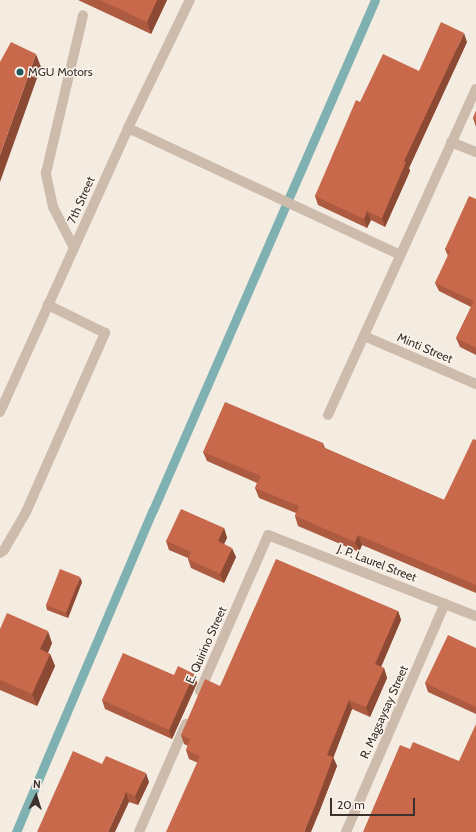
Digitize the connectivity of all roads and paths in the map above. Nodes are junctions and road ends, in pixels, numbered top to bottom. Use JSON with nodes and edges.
{"nodes":[{"id":1,"x":190,"y":0,"type":"edge"},
{"id":2,"x":83,"y":14,"type":"dead end"},
{"id":3,"x":476,"y":89,"type":"edge"},
{"id":4,"x":128,"y":128,"type":"junction"},
{"id":5,"x":451,"y":142,"type":"junction"},
{"id":6,"x":476,"y":152,"type":"edge"},
{"id":7,"x":74,"y":248,"type":"junction"},
{"id":8,"x":400,"y":256,"type":"junction"},
{"id":9,"x":48,"y":305,"type":"junction"},
{"id":10,"x":364,"y":336,"type":"junction"},
{"id":11,"x":476,"y":384,"type":"edge"},
{"id":12,"x":0,"y":412,"type":"edge"},
{"id":13,"x":328,"y":415,"type":"dead end"},
{"id":14,"x":268,"y":535,"type":"joint"},
{"id":15,"x":0,"y":553,"type":"edge"},
{"id":16,"x":445,"y":603,"type":"junction"},
{"id":17,"x":476,"y":616,"type":"edge"},
{"id":18,"x":196,"y":702,"type":"edge"},
{"id":19,"x":189,"y":716,"type":"edge"},
{"id":20,"x":139,"y":832,"type":"edge"},
{"id":21,"x":346,"y":832,"type":"edge"}],
"edges":[{"from":1,"to":4,"type":"street","name":"7th Street"},
{"from":2,"to":7,"type":"street"},
{"from":3,"to":5,"type":"street"},
{"from":4,"to":7,"type":"street","name":"7th Street"},
{"from":4,"to":8,"type":"street"},
{"from":5,"to":6,"type":"street"},
{"from":5,"to":8,"type":"street"},
{"from":7,"to":9,"type":"street","name":"7th Street"},
{"from":8,"to":10,"type":"street"},
{"from":9,"to":12,"type":"street","name":"7th Street"},
{"from":9,"to":15,"type":"street"},
{"from":10,"to":11,"type":"street","name":"Minti Street"},
{"from":10,"to":13,"type":"street"},
{"from":14,"to":16,"type":"street","name":"J. P. Laurel Street"},
{"from":14,"to":18,"type":"street","name":"E. Quirino Street"},
{"from":16,"to":17,"type":"street","name":"J. P. Laurel Street"},
{"from":16,"to":21,"type":"street","name":"R. Magsaysay Street"},
{"from":19,"to":20,"type":"street"}]}
